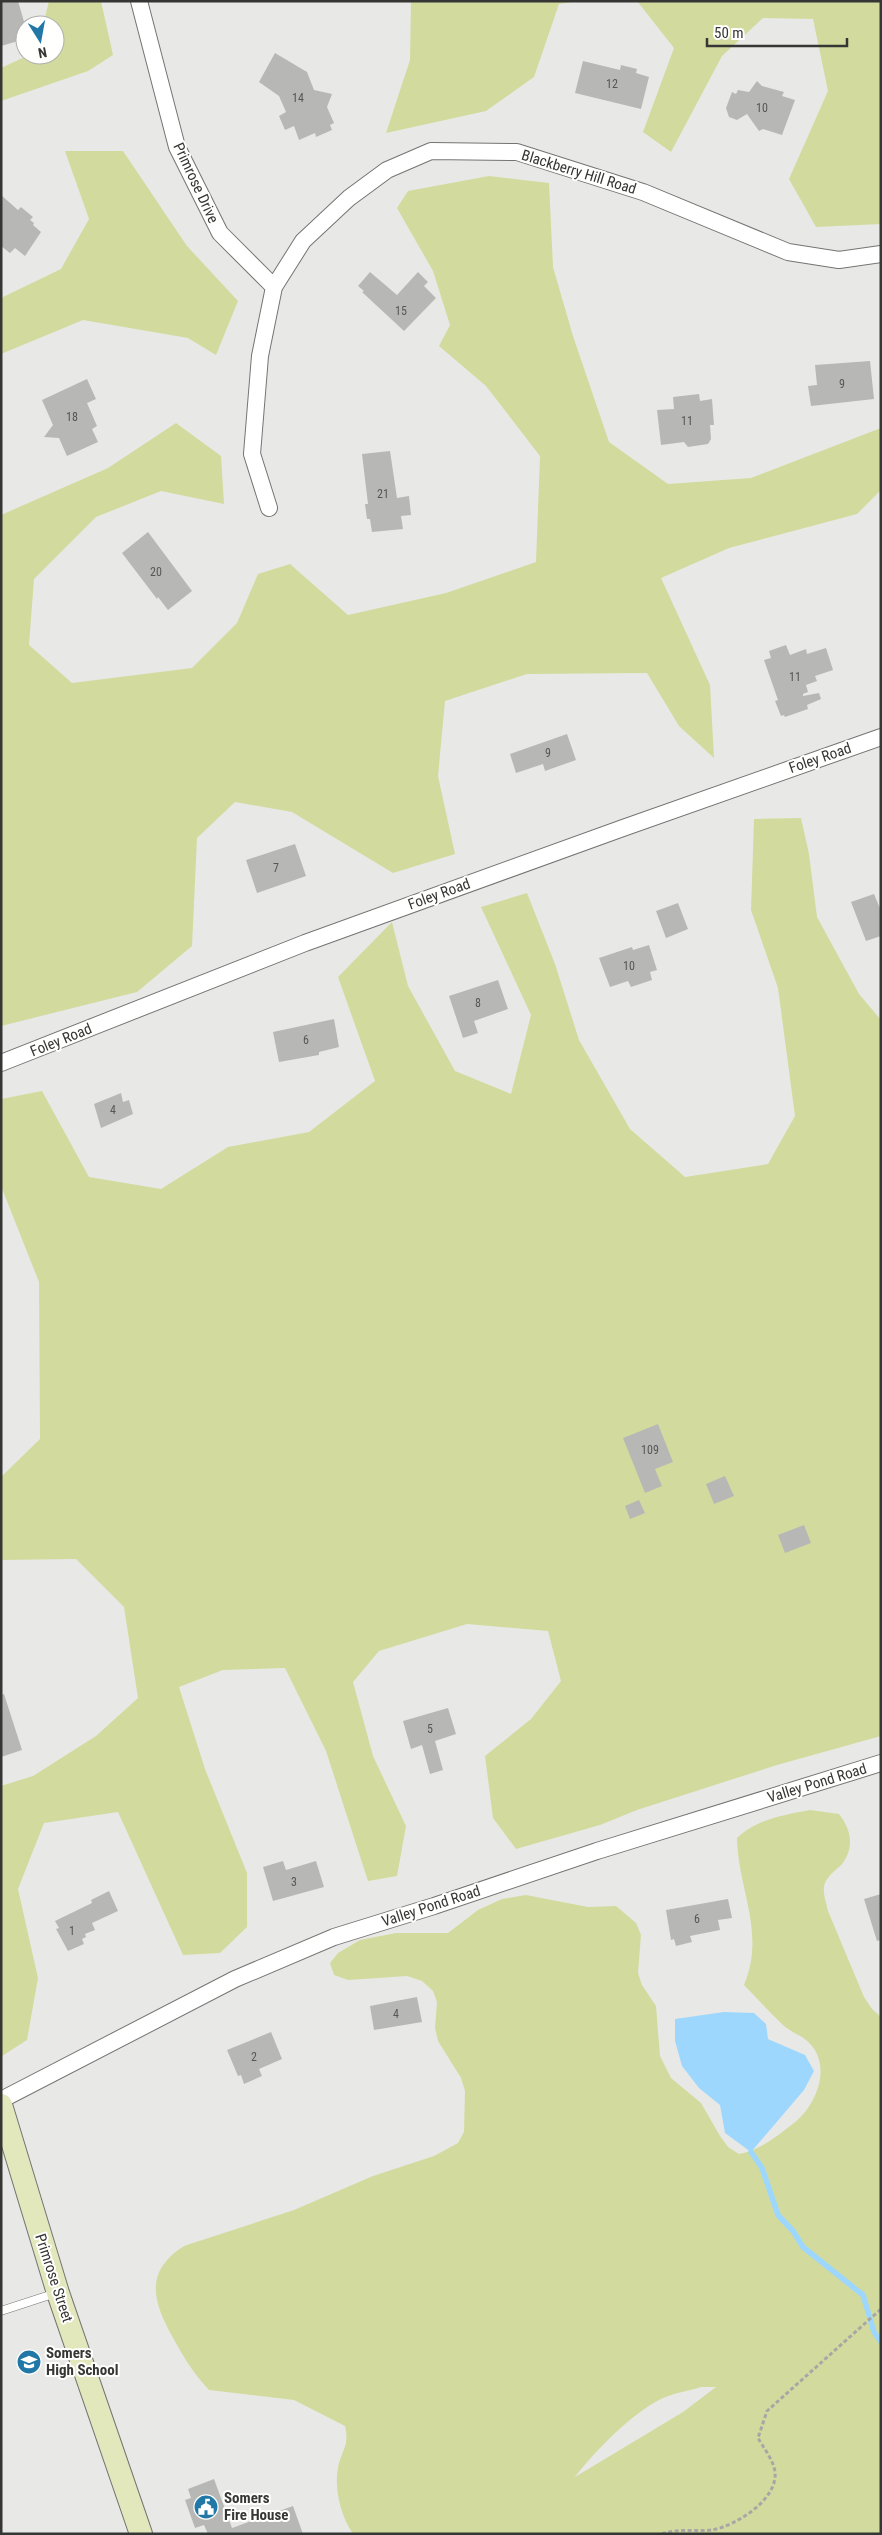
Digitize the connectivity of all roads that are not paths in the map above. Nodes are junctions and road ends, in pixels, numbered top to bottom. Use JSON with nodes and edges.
{"nodes":[{"id":1,"x":138,"y":1,"type":"edge"},
{"id":2,"x":881,"y":254,"type":"edge"},
{"id":3,"x":274,"y":287,"type":"junction"},
{"id":4,"x":269,"y":508,"type":"dead end"},
{"id":5,"x":881,"y":737,"type":"edge"},
{"id":6,"x":1,"y":1063,"type":"edge"},
{"id":7,"x":881,"y":1763,"type":"edge"},
{"id":8,"x":1,"y":2100,"type":"edge"},
{"id":9,"x":1,"y":2105,"type":"edge"},
{"id":10,"x":58,"y":2293,"type":"junction"},
{"id":11,"x":1,"y":2311,"type":"edge"},
{"id":12,"x":141,"y":2534,"type":"edge"}],
"edges":[{"from":1,"to":3,"type":"street","name":"Primrose Drive"},
{"from":2,"to":3,"type":"street","name":"Blackberry Hill Road"},
{"from":3,"to":4,"type":"street","name":"Blackberry Hill Road"},
{"from":5,"to":6,"type":"street","name":"Foley Road"},
{"from":7,"to":8,"type":"street","name":"Valley Pond Road"},
{"from":9,"to":10,"type":"main road","name":"Primrose Street"},
{"from":10,"to":11,"type":"lane"},
{"from":10,"to":12,"type":"main road","name":"Primrose Street"}]}
